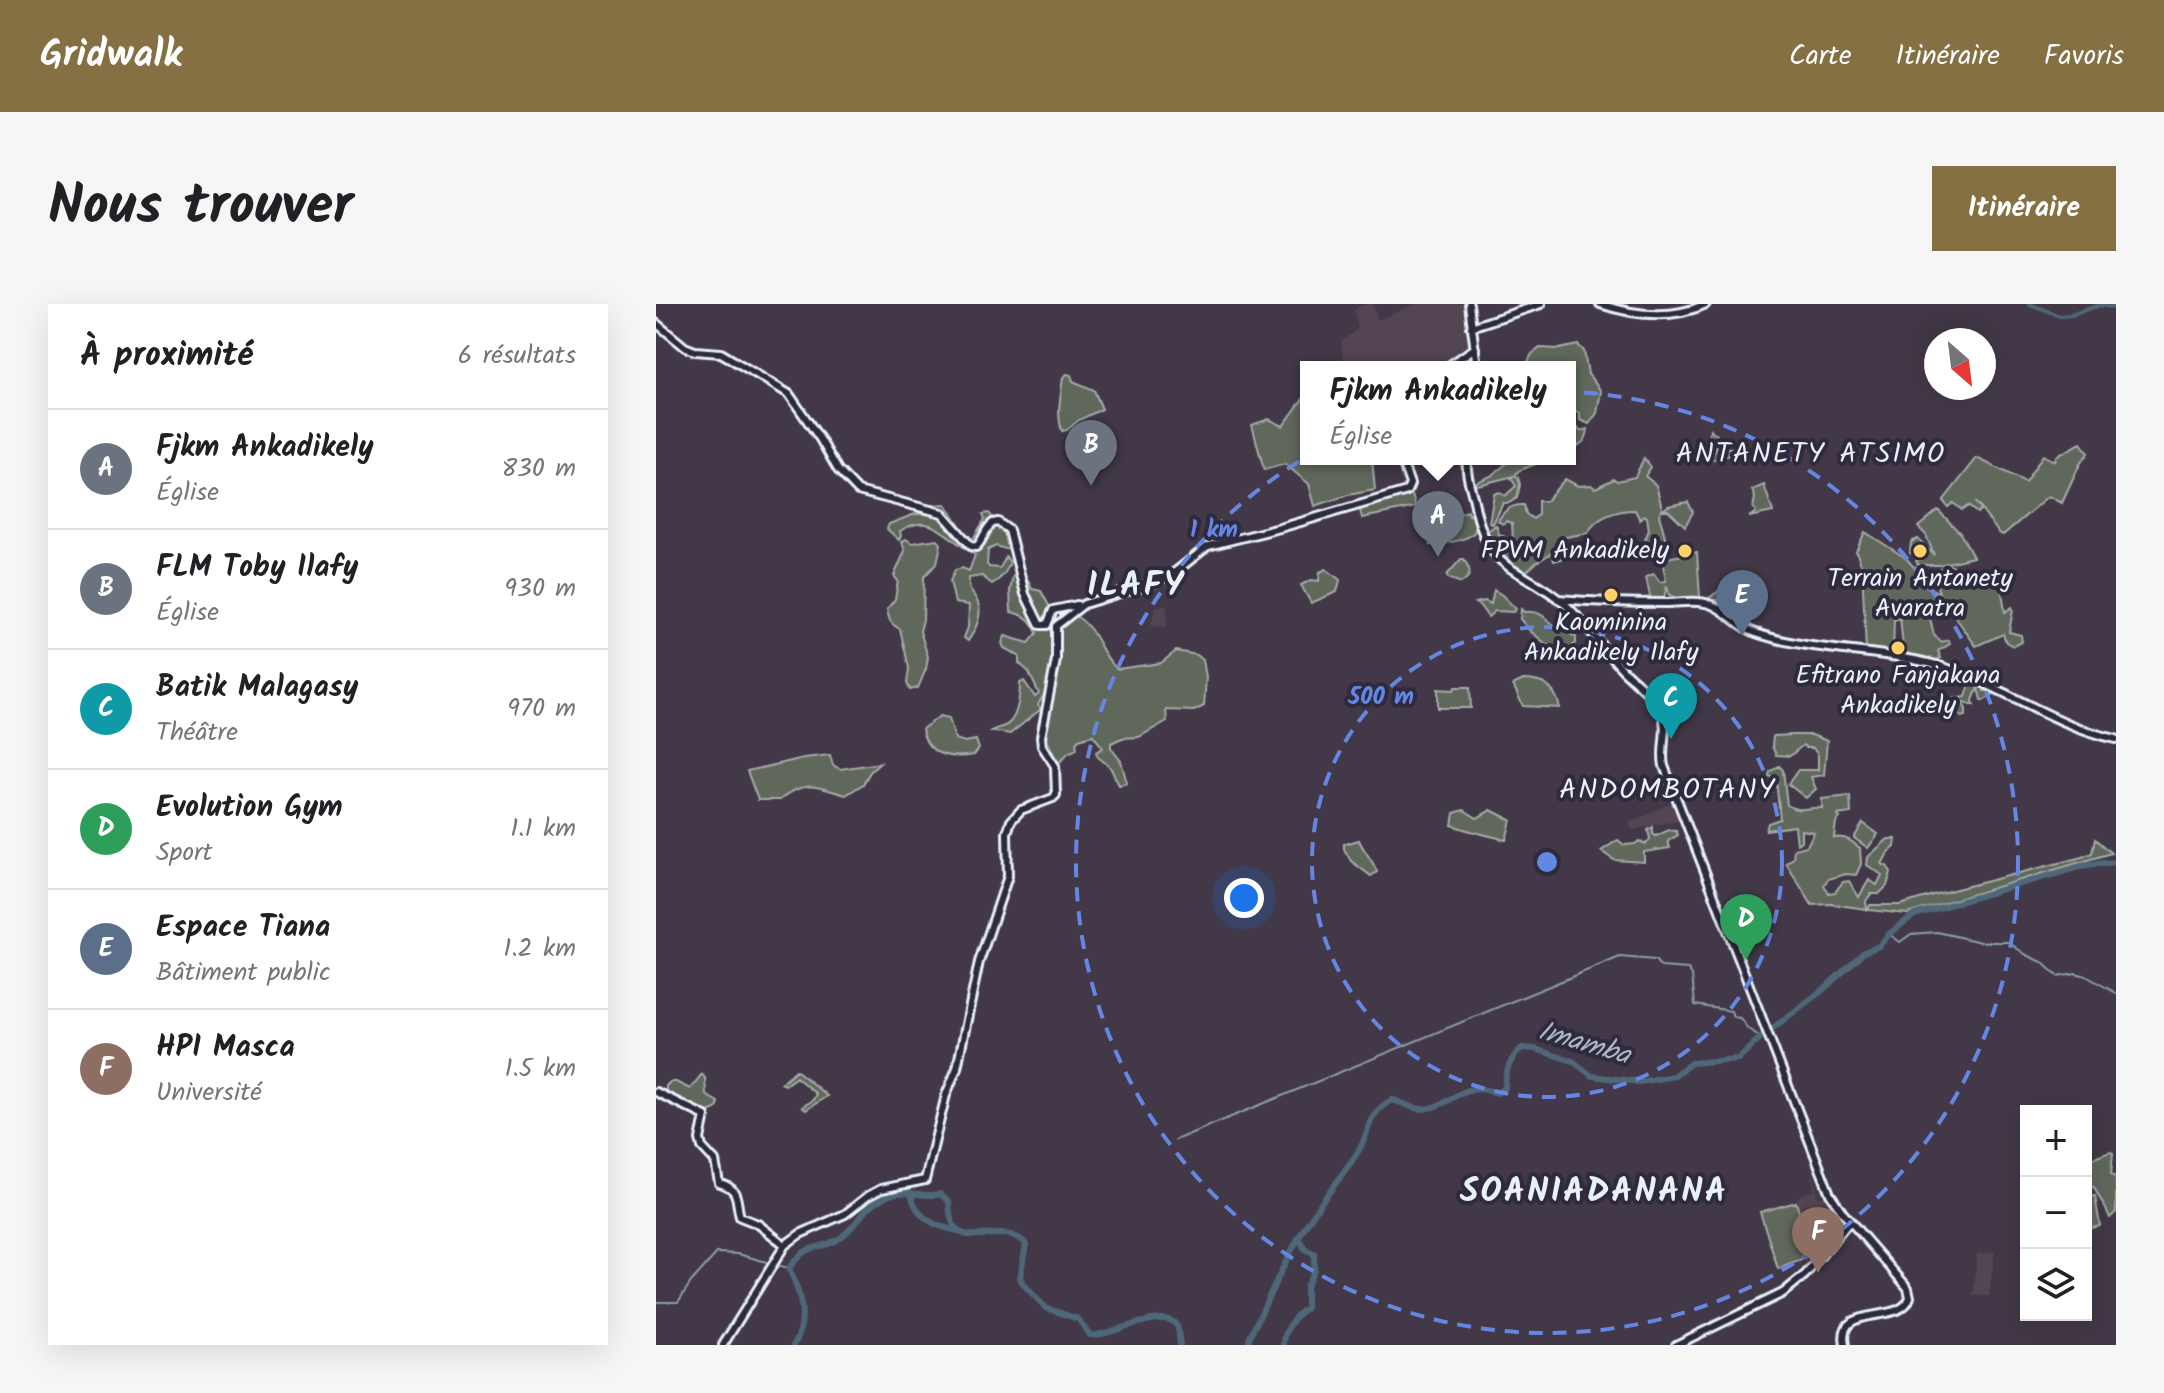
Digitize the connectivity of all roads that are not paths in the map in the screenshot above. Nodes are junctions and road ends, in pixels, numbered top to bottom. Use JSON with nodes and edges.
{"nodes":[{"id":1,"x":1469,"y":304,"type":"edge"},
{"id":2,"x":1541,"y":304,"type":"edge"},
{"id":3,"x":1600,"y":304,"type":"edge"},
{"id":4,"x":1706,"y":304,"type":"edge"},
{"id":5,"x":656,"y":323,"type":"edge"},
{"id":6,"x":1471,"y":327,"type":"junction"},
{"id":7,"x":1475,"y":348,"type":"junction"},
{"id":8,"x":1456,"y":361,"type":"edge"},
{"id":9,"x":1476,"y":361,"type":"edge"},
{"id":10,"x":1403,"y":465,"type":"edge"},
{"id":11,"x":1466,"y":465,"type":"edge"},
{"id":12,"x":1558,"y":599,"type":"junction"},
{"id":13,"x":1084,"y":604,"type":"junction"},
{"id":14,"x":2116,"y":739,"type":"edge"},
{"id":15,"x":656,"y":1092,"type":"edge"},
{"id":16,"x":1850,"y":1221,"type":"junction"},
{"id":17,"x":785,"y":1245,"type":"junction"},
{"id":18,"x":723,"y":1345,"type":"edge"},
{"id":19,"x":1676,"y":1345,"type":"edge"},
{"id":20,"x":1845,"y":1345,"type":"edge"}],
"edges":[{"from":1,"to":6,"type":"street"},
{"from":2,"to":6,"type":"street"},
{"from":3,"to":4,"type":"street"},
{"from":5,"to":13,"type":"street"},
{"from":6,"to":7,"type":"street"},
{"from":7,"to":8,"type":"street"},
{"from":7,"to":9,"type":"street"},
{"from":10,"to":13,"type":"street"},
{"from":11,"to":12,"type":"street"},
{"from":12,"to":14,"type":"street"},
{"from":12,"to":16,"type":"street"},
{"from":13,"to":17,"type":"street"},
{"from":15,"to":17,"type":"street"},
{"from":16,"to":19,"type":"street"},
{"from":16,"to":20,"type":"street"},
{"from":17,"to":18,"type":"street"}]}
